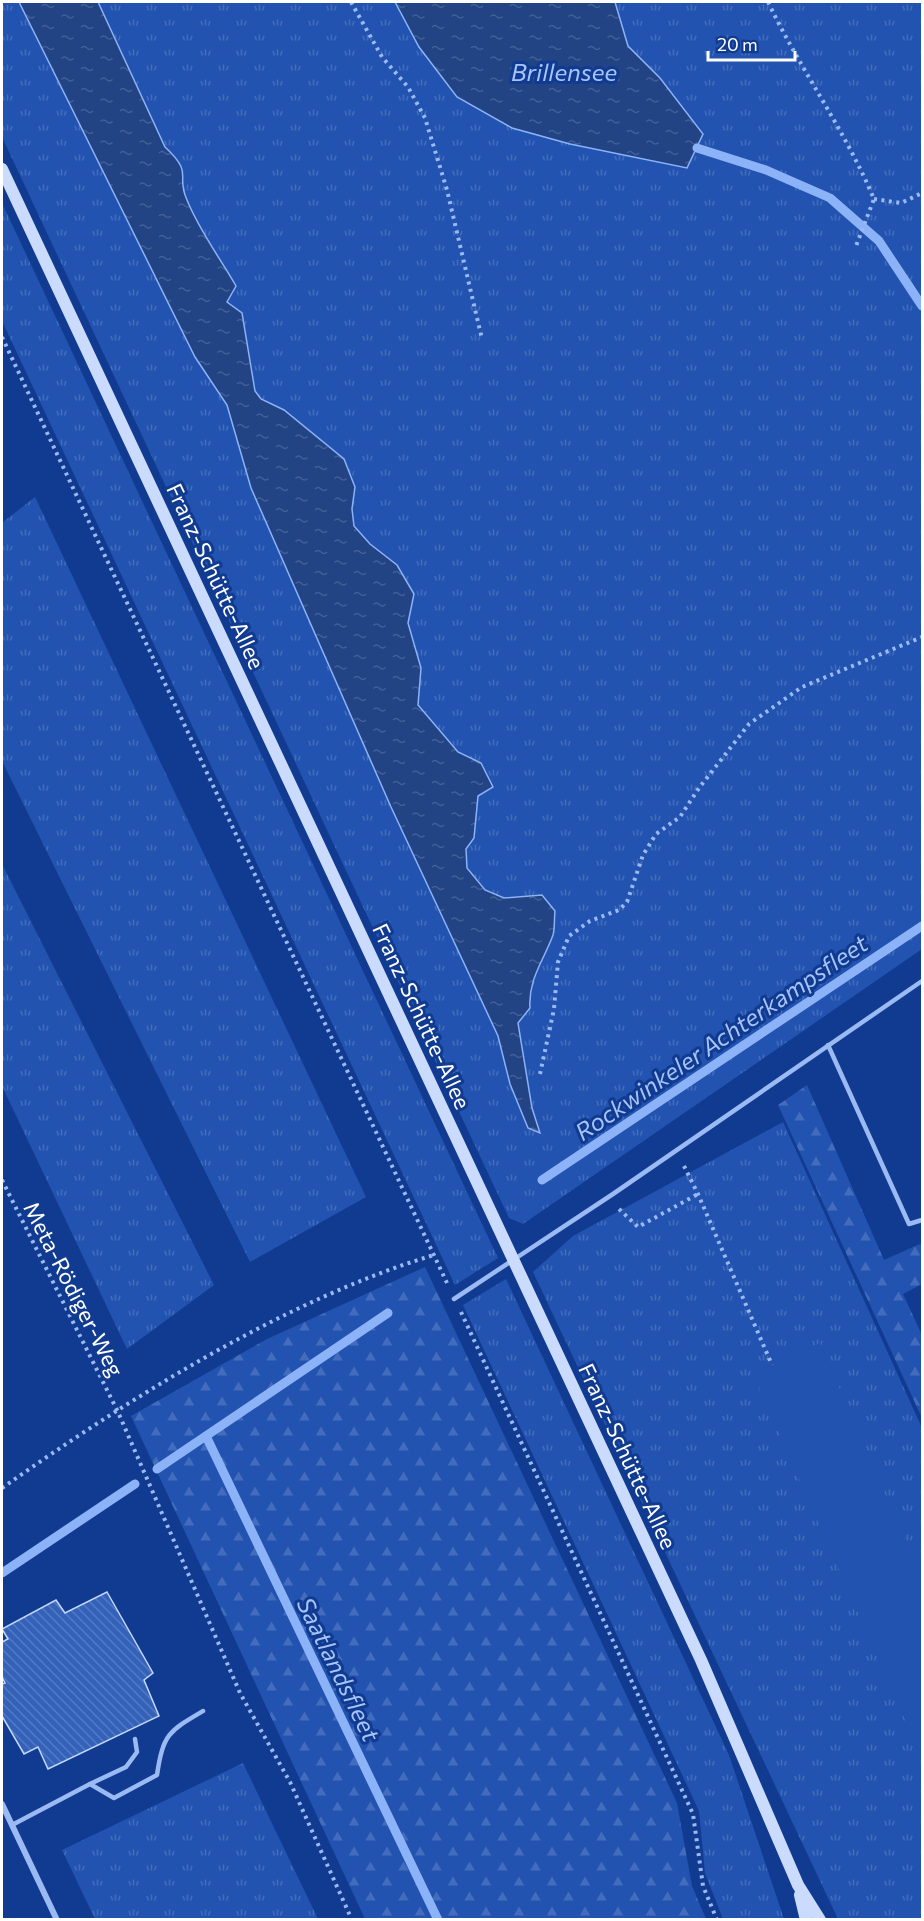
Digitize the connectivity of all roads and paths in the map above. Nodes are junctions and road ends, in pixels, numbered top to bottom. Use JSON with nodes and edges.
{"nodes":[{"id":1,"x":351,"y":2,"type":"edge"},
{"id":2,"x":768,"y":2,"type":"edge"},
{"id":3,"x":2,"y":169,"type":"edge"},
{"id":4,"x":922,"y":193,"type":"edge"},
{"id":5,"x":874,"y":199,"type":"junction"},
{"id":6,"x":856,"y":246,"type":"dead end"},
{"id":7,"x":2,"y":337,"type":"edge"},
{"id":8,"x":482,"y":339,"type":"dead end"},
{"id":9,"x":922,"y":638,"type":"edge"},
{"id":10,"x":922,"y":981,"type":"edge"},
{"id":11,"x":828,"y":1045,"type":"junction"},
{"id":12,"x":540,"y":1074,"type":"dead end"},
{"id":13,"x":675,"y":1149,"type":"junction"},
{"id":14,"x":2,"y":1180,"type":"edge"},
{"id":15,"x":698,"y":1194,"type":"junction"},
{"id":16,"x":608,"y":1198,"type":"junction"},
{"id":17,"x":922,"y":1220,"type":"edge"},
{"id":18,"x":434,"y":1255,"type":"junction"},
{"id":19,"x":512,"y":1258,"type":"junction"},
{"id":20,"x":454,"y":1299,"type":"junction"},
{"id":21,"x":772,"y":1365,"type":"dead end"},
{"id":22,"x":118,"y":1412,"type":"junction"},
{"id":23,"x":2,"y":1488,"type":"edge"},
{"id":24,"x":203,"y":1711,"type":"dead end"},
{"id":25,"x":135,"y":1739,"type":"dead end"},
{"id":26,"x":90,"y":1784,"type":"junction"},
{"id":27,"x":2,"y":1804,"type":"edge"},
{"id":28,"x":12,"y":1826,"type":"junction"},
{"id":29,"x":798,"y":1885,"type":"junction"},
{"id":30,"x":57,"y":1920,"type":"edge"},
{"id":31,"x":352,"y":1920,"type":"edge"},
{"id":32,"x":717,"y":1920,"type":"edge"},
{"id":33,"x":806,"y":1920,"type":"edge"},
{"id":34,"x":820,"y":1920,"type":"edge"}],
"edges":[{"from":1,"to":8,"type":"path"},
{"from":2,"to":5,"type":"path"},
{"from":3,"to":19,"type":"main road","name":"Franz-Schütte-Allee"},
{"from":4,"to":5,"type":"path"},
{"from":5,"to":6,"type":"path"},
{"from":7,"to":18,"type":"path"},
{"from":9,"to":12,"type":"path"},
{"from":10,"to":11,"type":"lane"},
{"from":11,"to":13,"type":"lane"},
{"from":11,"to":17,"type":"lane"},
{"from":13,"to":15,"type":"path"},
{"from":13,"to":16,"type":"lane"},
{"from":14,"to":22,"type":"path","name":"Meta-Rödiger-Weg"},
{"from":15,"to":16,"type":"path"},
{"from":15,"to":21,"type":"path"},
{"from":16,"to":19,"type":"lane"},
{"from":18,"to":20,"type":"path"},
{"from":18,"to":22,"type":"path"},
{"from":19,"to":20,"type":"lane"},
{"from":19,"to":29,"type":"main road","name":"Franz-Schütte-Allee"},
{"from":20,"to":32,"type":"path"},
{"from":22,"to":23,"type":"path"},
{"from":22,"to":31,"type":"path","name":"Meta-Rödiger-Weg"},
{"from":24,"to":26,"type":"lane"},
{"from":25,"to":26,"type":"lane"},
{"from":26,"to":28,"type":"lane"},
{"from":27,"to":28,"type":"street"},
{"from":28,"to":30,"type":"street"},
{"from":29,"to":33,"type":"main road","name":"Franz-Schütte-Allee"},
{"from":29,"to":34,"type":"main road","name":"Franz-Schütte-Allee"}]}
